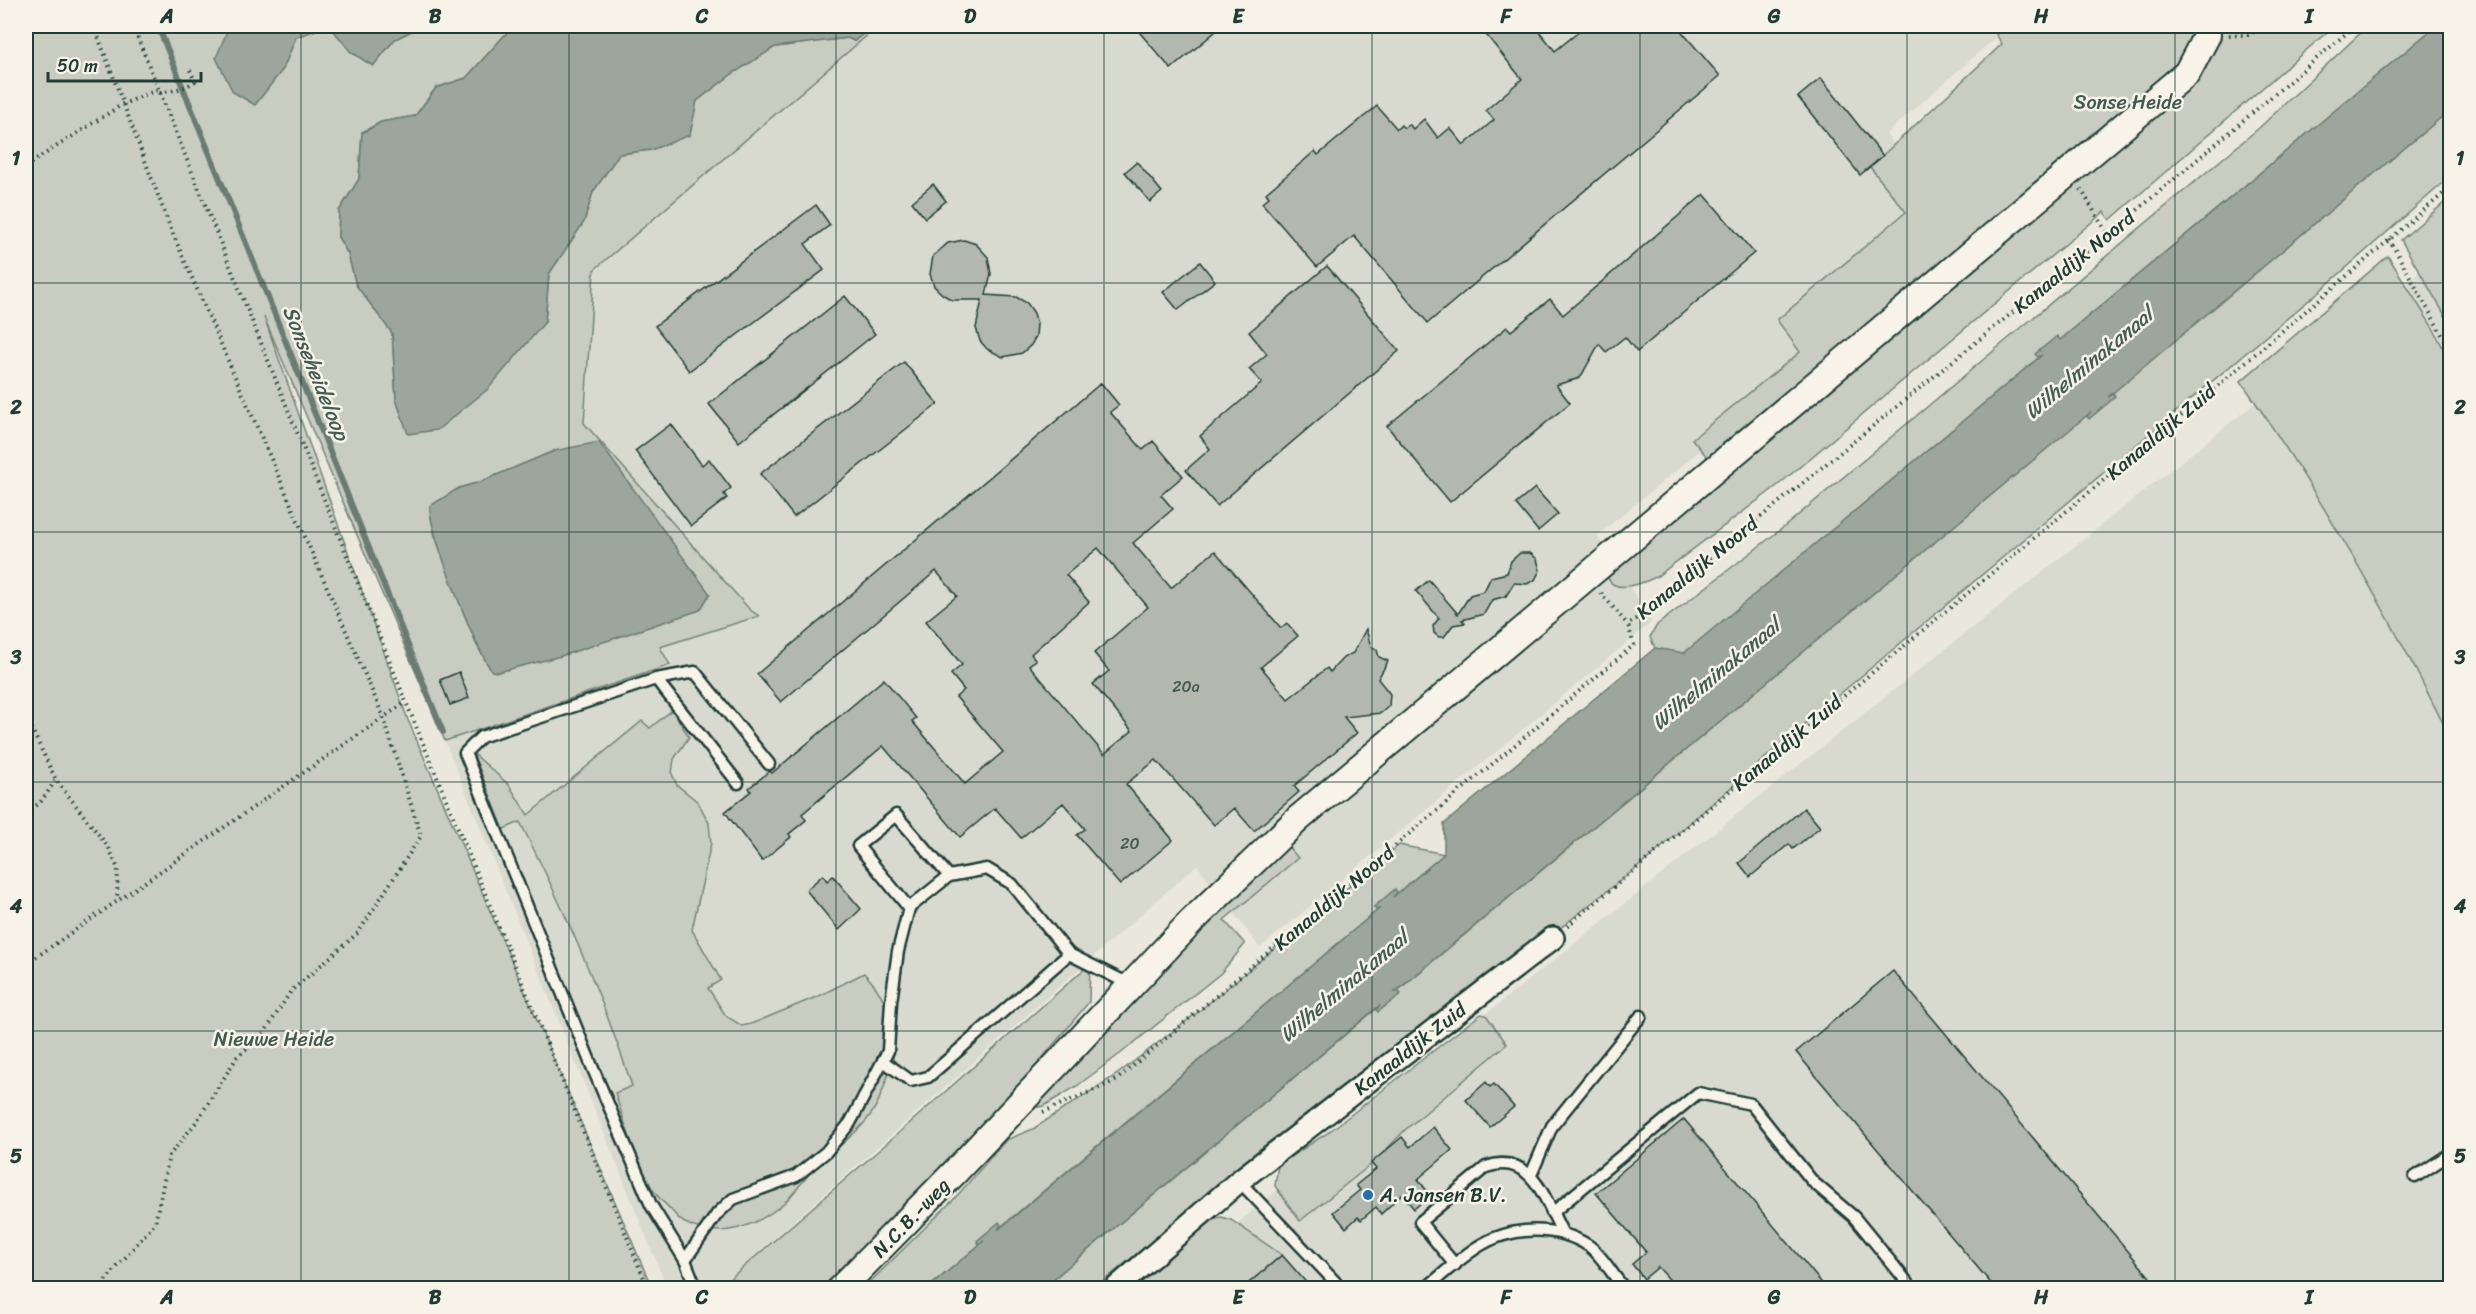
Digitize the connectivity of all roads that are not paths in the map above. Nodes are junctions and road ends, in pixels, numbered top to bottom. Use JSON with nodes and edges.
{"nodes":[{"id":1,"x":2207,"y":30,"type":"edge"},
{"id":2,"x":656,"y":679,"type":"junction"},
{"id":3,"x":769,"y":765,"type":"dead end"},
{"id":4,"x":738,"y":783,"type":"dead end"},
{"id":5,"x":949,"y":876,"type":"junction"},
{"id":6,"x":909,"y":908,"type":"junction"},
{"id":7,"x":1553,"y":938,"type":"road end"},
{"id":8,"x":1070,"y":954,"type":"junction"},
{"id":9,"x":1131,"y":985,"type":"junction"},
{"id":10,"x":1641,"y":1016,"type":"dead end"},
{"id":11,"x":884,"y":1061,"type":"junction"},
{"id":12,"x":2451,"y":1154,"type":"edge"},
{"id":13,"x":1532,"y":1175,"type":"junction"},
{"id":14,"x":2415,"y":1177,"type":"dead end"},
{"id":15,"x":1239,"y":1181,"type":"junction"},
{"id":16,"x":1552,"y":1213,"type":"junction"},
{"id":17,"x":1562,"y":1232,"type":"junction"},
{"id":18,"x":685,"y":1260,"type":"junction"},
{"id":19,"x":1455,"y":1265,"type":"junction"},
{"id":20,"x":696,"y":1288,"type":"edge"},
{"id":21,"x":841,"y":1288,"type":"edge"},
{"id":22,"x":1116,"y":1288,"type":"edge"},
{"id":23,"x":1341,"y":1288,"type":"edge"},
{"id":24,"x":1426,"y":1288,"type":"edge"},
{"id":25,"x":1624,"y":1288,"type":"edge"},
{"id":26,"x":1912,"y":1288,"type":"edge"}],
"edges":[{"from":1,"to":9,"type":"street"},
{"from":2,"to":3,"type":"lane"},
{"from":2,"to":4,"type":"lane"},
{"from":2,"to":18,"type":"lane"},
{"from":5,"to":6,"type":"lane"},
{"from":5,"to":6,"type":"lane"},
{"from":5,"to":8,"type":"lane"},
{"from":6,"to":11,"type":"lane"},
{"from":7,"to":15,"type":"street","name":"Kanaaldijk Zuid"},
{"from":8,"to":9,"type":"lane"},
{"from":8,"to":11,"type":"lane"},
{"from":9,"to":21,"type":"street","name":"N.C.B.-weg"},
{"from":10,"to":13,"type":"lane"},
{"from":11,"to":18,"type":"lane"},
{"from":12,"to":14,"type":"lane"},
{"from":13,"to":16,"type":"lane"},
{"from":13,"to":19,"type":"lane"},
{"from":15,"to":22,"type":"street","name":"Kanaaldijk Zuid"},
{"from":15,"to":23,"type":"lane"},
{"from":16,"to":17,"type":"lane"},
{"from":16,"to":26,"type":"lane"},
{"from":17,"to":19,"type":"lane"},
{"from":17,"to":25,"type":"lane"},
{"from":18,"to":20,"type":"lane"},
{"from":19,"to":24,"type":"lane"}]}
